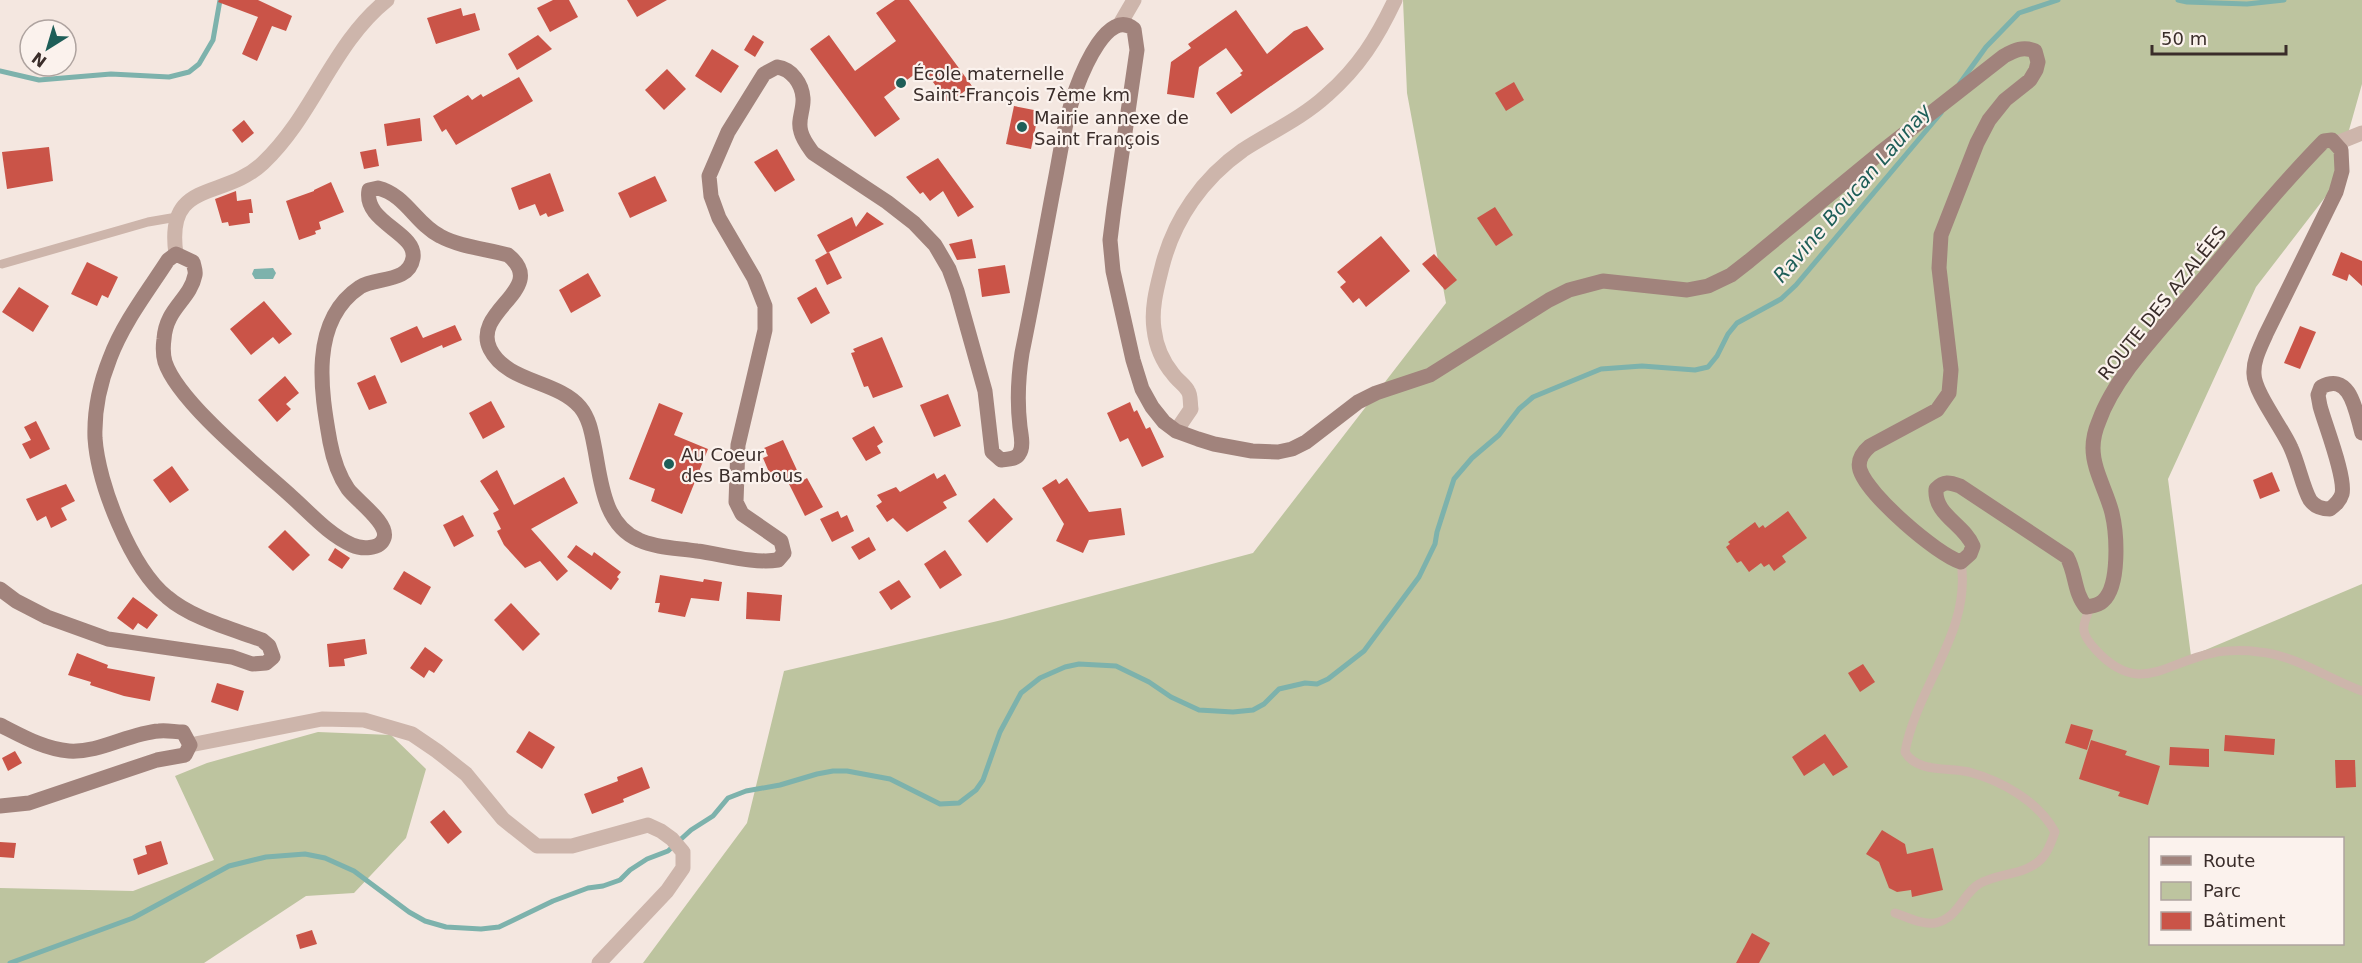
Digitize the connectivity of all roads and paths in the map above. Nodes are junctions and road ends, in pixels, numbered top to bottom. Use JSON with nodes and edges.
{"nodes":[{"id":1,"x":387,"y":0,"type":"edge"},
{"id":2,"x":1134,"y":0,"type":"edge"},
{"id":3,"x":1395,"y":0,"type":"edge"},
{"id":4,"x":1120,"y":24,"type":"junction"},
{"id":5,"x":2362,"y":134,"type":"edge"},
{"id":6,"x":2337,"y":143,"type":"junction"},
{"id":7,"x":177,"y":217,"type":"junction"},
{"id":8,"x":176,"y":254,"type":"junction"},
{"id":9,"x":2,"y":264,"type":"dead end"},
{"id":10,"x":1176,"y":431,"type":"junction"},
{"id":11,"x":2362,"y":433,"type":"edge"},
{"id":12,"x":1961,"y":562,"type":"junction"},
{"id":13,"x":0,"y":589,"type":"edge"},
{"id":14,"x":2091,"y":606,"type":"junction"},
{"id":15,"x":2362,"y":691,"type":"edge"},
{"id":16,"x":0,"y":725,"type":"edge"},
{"id":17,"x":190,"y":745,"type":"junction"},
{"id":18,"x":0,"y":806,"type":"edge"},
{"id":19,"x":1895,"y":913,"type":"dead end"},
{"id":20,"x":599,"y":963,"type":"edge"}],
"edges":[{"from":1,"to":7,"type":"street"},
{"from":2,"to":4,"type":"street"},
{"from":3,"to":10,"type":"street"},
{"from":4,"to":8,"type":"main road"},
{"from":4,"to":10,"type":"main road"},
{"from":5,"to":6,"type":"street"},
{"from":6,"to":11,"type":"main road"},
{"from":6,"to":14,"type":"main road","name":"ROUTE DES AZALÉES"},
{"from":7,"to":8,"type":"street"},
{"from":7,"to":9,"type":"lane"},
{"from":8,"to":13,"type":"main road"},
{"from":10,"to":12,"type":"main road"},
{"from":12,"to":14,"type":"main road"},
{"from":12,"to":19,"type":"lane"},
{"from":14,"to":15,"type":"lane"},
{"from":16,"to":17,"type":"main road"},
{"from":17,"to":18,"type":"main road"},
{"from":17,"to":20,"type":"street"}]}
